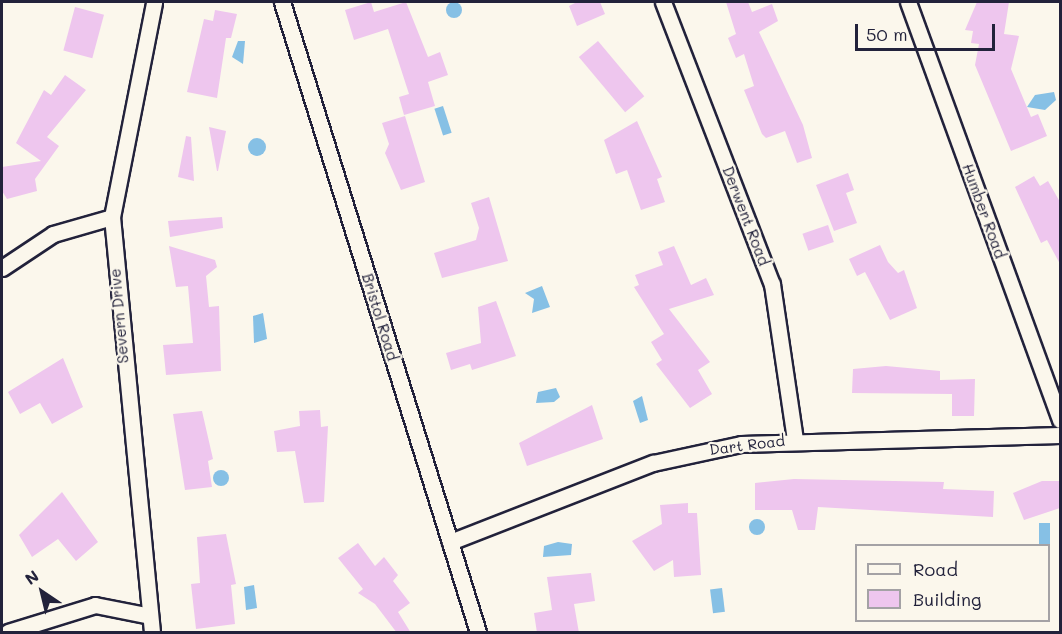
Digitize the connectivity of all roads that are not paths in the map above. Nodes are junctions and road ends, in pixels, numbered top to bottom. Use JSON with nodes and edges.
{"nodes":[{"id":1,"x":154,"y":2,"type":"edge"},
{"id":2,"x":282,"y":2,"type":"edge"},
{"id":3,"x":663,"y":2,"type":"edge"},
{"id":4,"x":908,"y":2,"type":"edge"},
{"id":5,"x":112,"y":217,"type":"junction"},
{"id":6,"x":2,"y":268,"type":"edge"},
{"id":7,"x":1060,"y":420,"type":"edge"},
{"id":8,"x":1060,"y":435,"type":"edge"},
{"id":9,"x":795,"y":439,"type":"junction"},
{"id":10,"x":450,"y":542,"type":"junction"},
{"id":11,"x":150,"y":616,"type":"junction"},
{"id":12,"x":8,"y":633,"type":"edge"},
{"id":13,"x":152,"y":633,"type":"edge"},
{"id":14,"x":478,"y":633,"type":"edge"}],
"edges":[{"from":1,"to":5,"type":"street","name":"Severn Drive"},
{"from":2,"to":10,"type":"street","name":"Bristol Road"},
{"from":3,"to":9,"type":"street","name":"Derwent Road"},
{"from":4,"to":7,"type":"street","name":"Humber Road"},
{"from":5,"to":6,"type":"street"},
{"from":5,"to":11,"type":"street","name":"Severn Drive"},
{"from":8,"to":9,"type":"street","name":"Dart Road"},
{"from":9,"to":10,"type":"street","name":"Dart Road"},
{"from":10,"to":14,"type":"street","name":"Bristol Road"},
{"from":11,"to":12,"type":"street"},
{"from":11,"to":13,"type":"street","name":"Severn Drive"}]}
